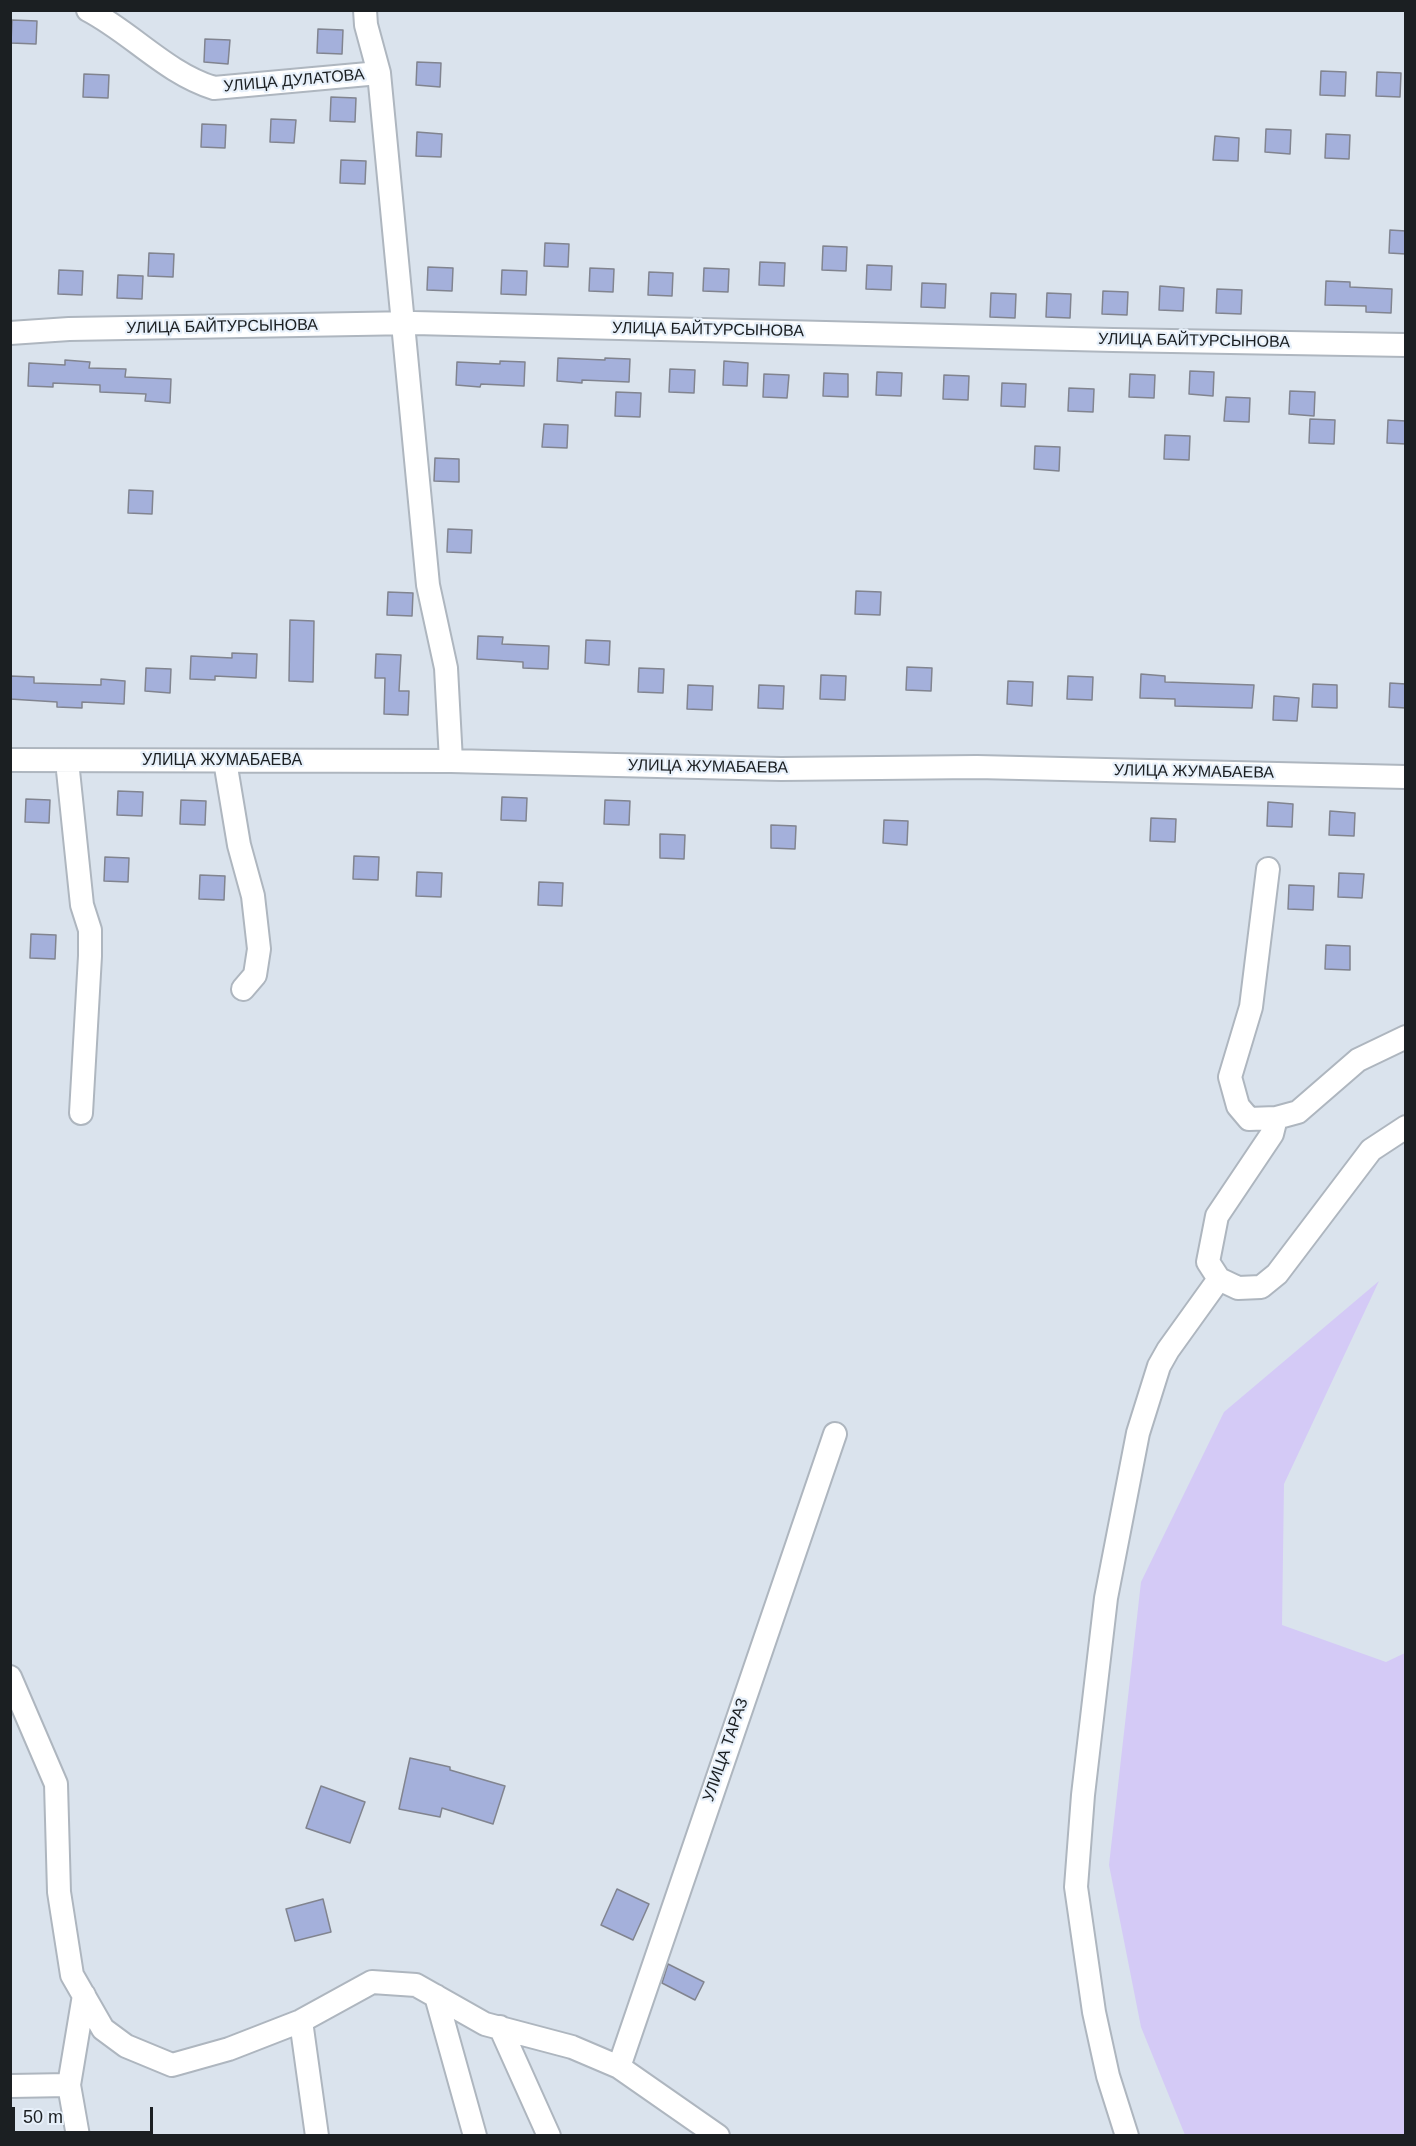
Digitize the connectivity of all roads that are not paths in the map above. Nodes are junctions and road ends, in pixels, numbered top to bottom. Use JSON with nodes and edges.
{"nodes":[{"id":1,"x":88,"y":10,"type":"edge"},
{"id":2,"x":365,"y":10,"type":"edge"},
{"id":3,"x":379,"y":73,"type":"junction"},
{"id":4,"x":405,"y":324,"type":"junction"},
{"id":5,"x":10,"y":333,"type":"edge"},
{"id":6,"x":1406,"y":345,"type":"edge"},
{"id":7,"x":10,"y":760,"type":"edge"},
{"id":8,"x":67,"y":761,"type":"junction"},
{"id":9,"x":225,"y":761,"type":"junction"},
{"id":10,"x":451,"y":761,"type":"junction"},
{"id":11,"x":1406,"y":777,"type":"edge"},
{"id":12,"x":1268,"y":868,"type":"dead end"},
{"id":13,"x":243,"y":989,"type":"dead end"},
{"id":14,"x":1406,"y":1037,"type":"edge"},
{"id":15,"x":81,"y":1113,"type":"dead end"},
{"id":16,"x":1276,"y":1118,"type":"junction"},
{"id":17,"x":1406,"y":1127,"type":"edge"},
{"id":18,"x":1219,"y":1279,"type":"junction"},
{"id":19,"x":836,"y":1434,"type":"dead end"},
{"id":20,"x":10,"y":1677,"type":"edge"},
{"id":21,"x":84,"y":1995,"type":"junction"},
{"id":22,"x":436,"y":1996,"type":"junction"},
{"id":23,"x":301,"y":2021,"type":"junction"},
{"id":24,"x":500,"y":2027,"type":"junction"},
{"id":25,"x":619,"y":2067,"type":"junction"},
{"id":26,"x":69,"y":2085,"type":"junction"},
{"id":27,"x":10,"y":2086,"type":"edge"},
{"id":28,"x":78,"y":2136,"type":"edge"},
{"id":29,"x":317,"y":2136,"type":"edge"},
{"id":30,"x":475,"y":2136,"type":"edge"},
{"id":31,"x":549,"y":2136,"type":"edge"},
{"id":32,"x":718,"y":2136,"type":"edge"},
{"id":33,"x":1127,"y":2136,"type":"edge"}],
"edges":[{"from":1,"to":3,"type":"street","name":"УЛИЦА ДУЛАТОВА"},
{"from":2,"to":3,"type":"street"},
{"from":3,"to":4,"type":"street"},
{"from":4,"to":5,"type":"street","name":"УЛИЦА БАЙТУРСЫНОВА"},
{"from":4,"to":6,"type":"street","name":"УЛИЦА БАЙТУРСЫНОВА"},
{"from":4,"to":10,"type":"street"},
{"from":7,"to":8,"type":"street","name":"УЛИЦА ЖУМАБАЕВА"},
{"from":8,"to":9,"type":"street","name":"УЛИЦА ЖУМАБАЕВА"},
{"from":8,"to":15,"type":"street"},
{"from":9,"to":10,"type":"street","name":"УЛИЦА ЖУМАБАЕВА"},
{"from":9,"to":13,"type":"street"},
{"from":10,"to":11,"type":"street","name":"УЛИЦА ЖУМАБАЕВА"},
{"from":12,"to":16,"type":"street"},
{"from":14,"to":16,"type":"street"},
{"from":16,"to":18,"type":"street"},
{"from":17,"to":18,"type":"street"},
{"from":18,"to":33,"type":"street"},
{"from":19,"to":25,"type":"street","name":"УЛИЦА ТАРАЗ"},
{"from":20,"to":21,"type":"street"},
{"from":21,"to":23,"type":"street"},
{"from":21,"to":26,"type":"street"},
{"from":22,"to":23,"type":"street"},
{"from":22,"to":24,"type":"street"},
{"from":22,"to":30,"type":"street"},
{"from":23,"to":29,"type":"street"},
{"from":24,"to":25,"type":"street"},
{"from":24,"to":31,"type":"street"},
{"from":25,"to":32,"type":"street"},
{"from":26,"to":27,"type":"street"},
{"from":26,"to":28,"type":"street"}]}
